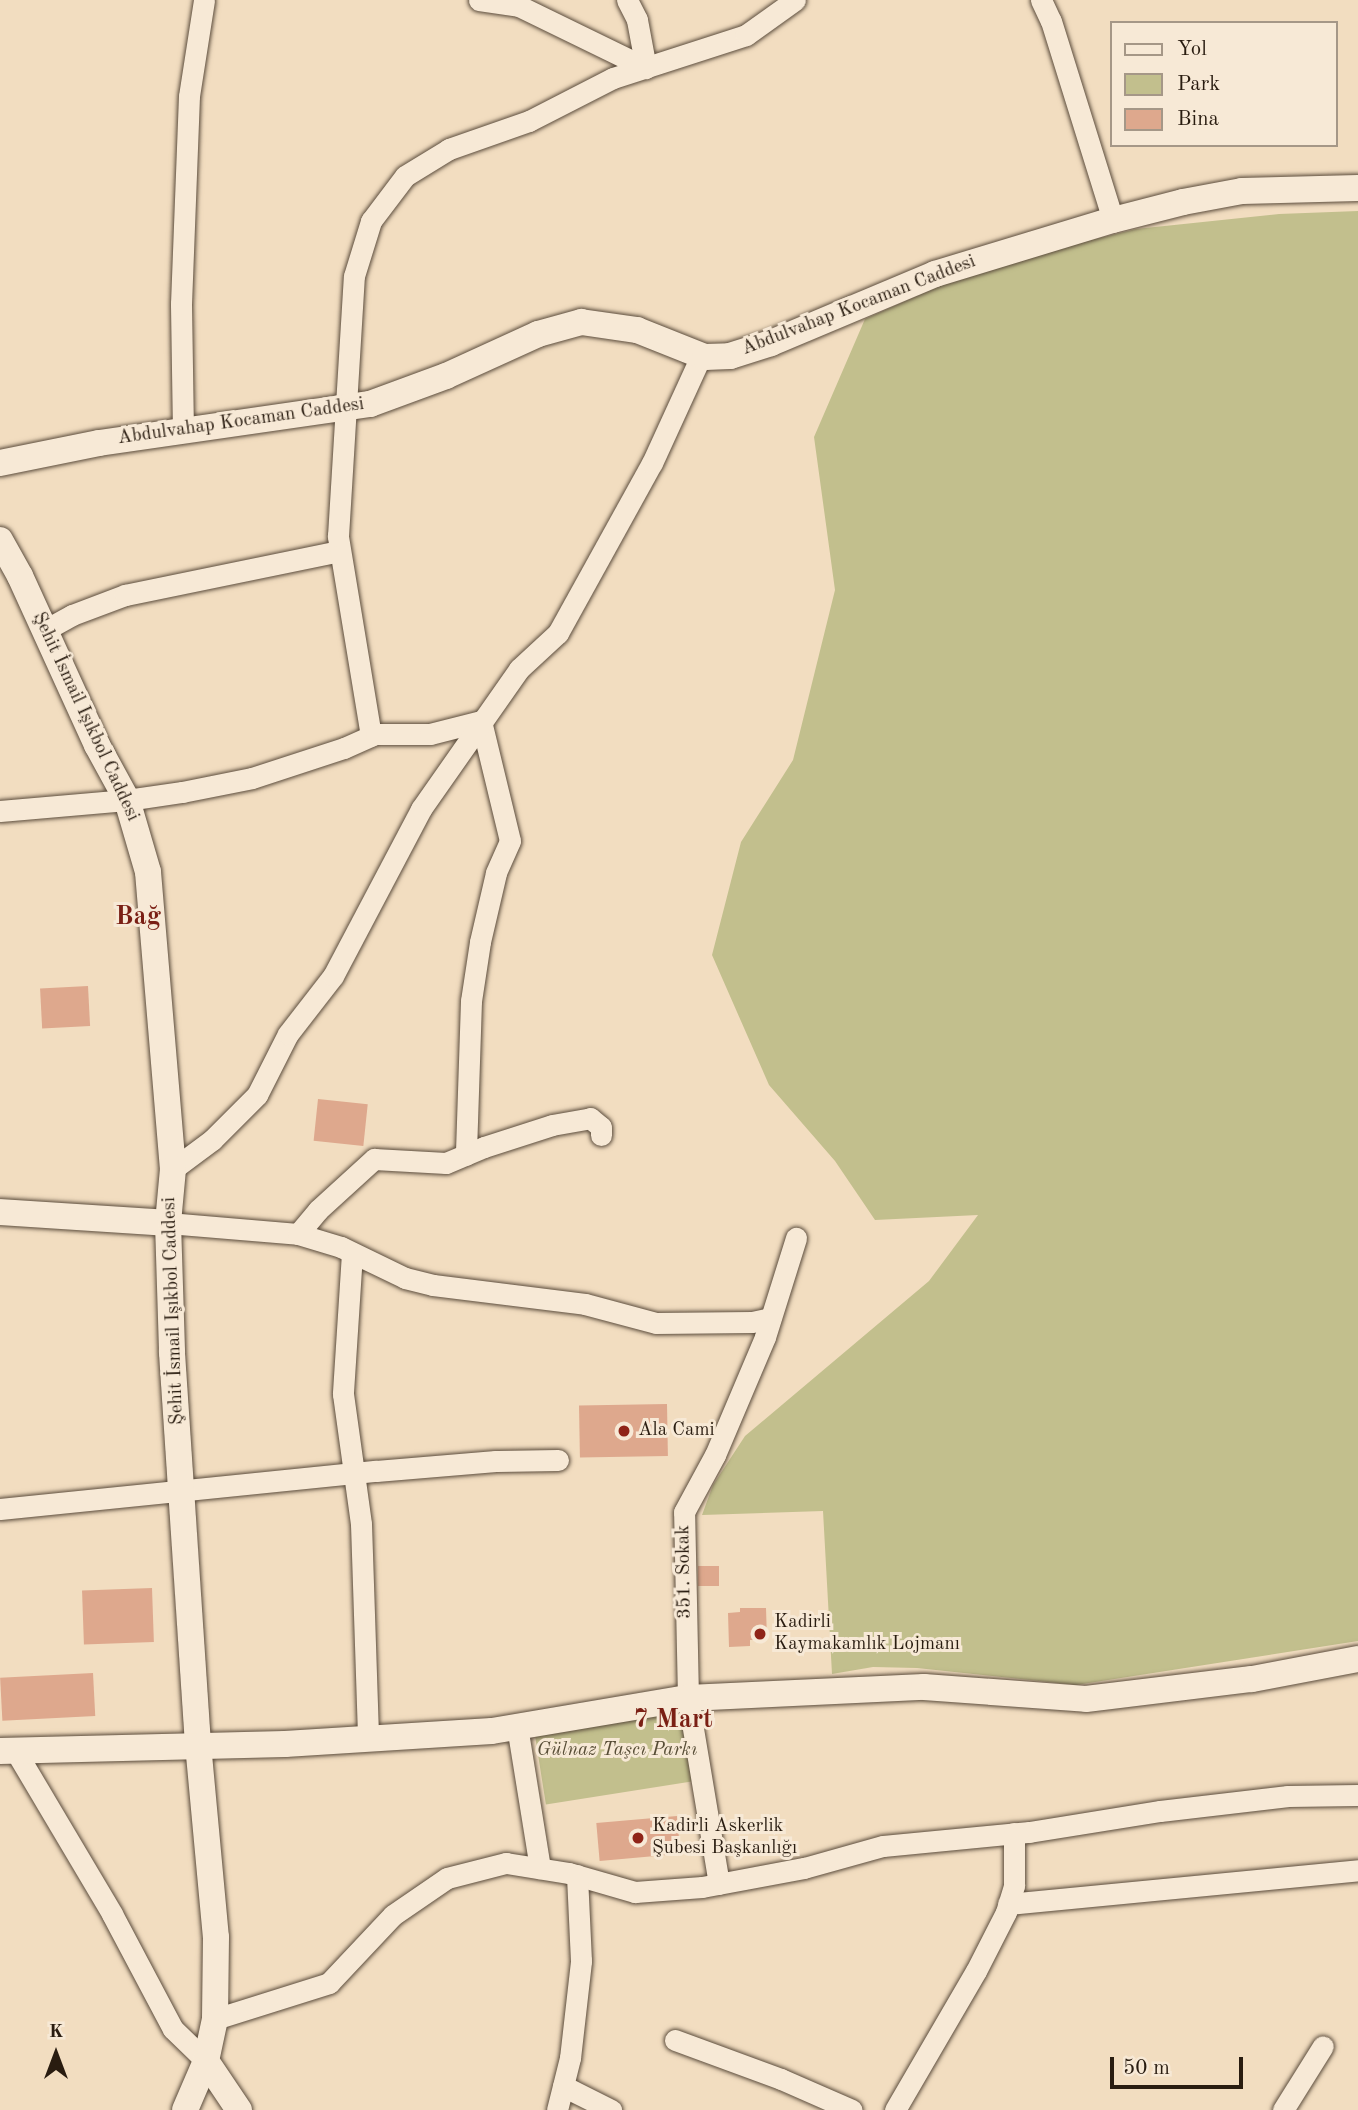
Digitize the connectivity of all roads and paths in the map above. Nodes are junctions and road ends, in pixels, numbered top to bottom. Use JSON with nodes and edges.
{"nodes":[{"id":1,"x":204,"y":0,"type":"edge"},
{"id":2,"x":480,"y":0,"type":"edge"},
{"id":3,"x":627,"y":0,"type":"edge"},
{"id":4,"x":795,"y":0,"type":"edge"},
{"id":5,"x":1041,"y":0,"type":"edge"},
{"id":6,"x":646,"y":68,"type":"junction"},
{"id":7,"x":1358,"y":188,"type":"edge"},
{"id":8,"x":1113,"y":220,"type":"junction"},
{"id":9,"x":701,"y":356,"type":"junction"},
{"id":10,"x":345,"y":409,"type":"junction"},
{"id":11,"x":183,"y":432,"type":"junction"},
{"id":12,"x":0,"y":463,"type":"edge"},
{"id":13,"x":0,"y":540,"type":"edge"},
{"id":14,"x":340,"y":551,"type":"junction"},
{"id":15,"x":45,"y":630,"type":"junction"},
{"id":16,"x":481,"y":721,"type":"junction"},
{"id":17,"x":371,"y":736,"type":"junction"},
{"id":18,"x":127,"y":800,"type":"junction"},
{"id":19,"x":0,"y":811,"type":"edge"},
{"id":20,"x":601,"y":1135,"type":"dead end"},
{"id":21,"x":466,"y":1154,"type":"junction"},
{"id":22,"x":173,"y":1169,"type":"junction"},
{"id":23,"x":0,"y":1212,"type":"edge"},
{"id":24,"x":168,"y":1223,"type":"junction"},
{"id":25,"x":298,"y":1234,"type":"junction"},
{"id":26,"x":796,"y":1238,"type":"dead end"},
{"id":27,"x":352,"y":1253,"type":"junction"},
{"id":28,"x":771,"y":1318,"type":"junction"},
{"id":29,"x":558,"y":1460,"type":"dead end"},
{"id":30,"x":354,"y":1473,"type":"junction"},
{"id":31,"x":181,"y":1488,"type":"junction"},
{"id":32,"x":0,"y":1509,"type":"edge"},
{"id":33,"x":1358,"y":1659,"type":"edge"},
{"id":34,"x":688,"y":1698,"type":"junction"},
{"id":35,"x":517,"y":1726,"type":"junction"},
{"id":36,"x":368,"y":1739,"type":"junction"},
{"id":37,"x":198,"y":1744,"type":"junction"},
{"id":38,"x":8,"y":1751,"type":"edge"},
{"id":39,"x":1358,"y":1795,"type":"edge"},
{"id":40,"x":1014,"y":1833,"type":"junction"},
{"id":41,"x":540,"y":1868,"type":"junction"},
{"id":42,"x":1358,"y":1870,"type":"edge"},
{"id":43,"x":577,"y":1875,"type":"junction"},
{"id":44,"x":719,"y":1884,"type":"junction"},
{"id":45,"x":1008,"y":1904,"type":"junction"},
{"id":46,"x":215,"y":2020,"type":"junction"},
{"id":47,"x":675,"y":2040,"type":"dead end"},
{"id":48,"x":1323,"y":2046,"type":"dead end"},
{"id":49,"x":206,"y":2061,"type":"junction"},
{"id":50,"x":563,"y":2086,"type":"junction"},
{"id":51,"x":186,"y":2110,"type":"edge"},
{"id":52,"x":239,"y":2110,"type":"edge"},
{"id":53,"x":557,"y":2110,"type":"edge"},
{"id":54,"x":611,"y":2110,"type":"edge"},
{"id":55,"x":852,"y":2110,"type":"edge"},
{"id":56,"x":895,"y":2110,"type":"edge"},
{"id":57,"x":1283,"y":2110,"type":"edge"}],
"edges":[{"from":1,"to":11,"type":"street"},
{"from":2,"to":6,"type":"street"},
{"from":3,"to":6,"type":"street"},
{"from":4,"to":6,"type":"street"},
{"from":5,"to":8,"type":"street"},
{"from":6,"to":10,"type":"street"},
{"from":7,"to":8,"type":"street","name":"Abdulvahap Kocaman Caddesi"},
{"from":8,"to":9,"type":"street","name":"Abdulvahap Kocaman Caddesi"},
{"from":9,"to":10,"type":"street","name":"Abdulvahap Kocaman Caddesi"},
{"from":9,"to":16,"type":"street"},
{"from":10,"to":11,"type":"street","name":"Abdulvahap Kocaman Caddesi"},
{"from":10,"to":14,"type":"street"},
{"from":11,"to":12,"type":"street","name":"Abdulvahap Kocaman Caddesi"},
{"from":13,"to":15,"type":"street","name":"Şehit İsmail Işıkbol Caddesi"},
{"from":14,"to":15,"type":"street"},
{"from":14,"to":17,"type":"street"},
{"from":15,"to":18,"type":"street","name":"Şehit İsmail Işıkbol Caddesi"},
{"from":16,"to":17,"type":"street"},
{"from":16,"to":21,"type":"street"},
{"from":16,"to":22,"type":"street"},
{"from":17,"to":18,"type":"street"},
{"from":18,"to":19,"type":"street"},
{"from":18,"to":22,"type":"street","name":"Şehit İsmail Işıkbol Caddesi"},
{"from":20,"to":21,"type":"street"},
{"from":21,"to":25,"type":"street"},
{"from":22,"to":24,"type":"street","name":"Şehit İsmail Işıkbol Caddesi"},
{"from":23,"to":24,"type":"street"},
{"from":24,"to":25,"type":"street"},
{"from":24,"to":31,"type":"street","name":"Şehit İsmail Işıkbol Caddesi"},
{"from":25,"to":27,"type":"street"},
{"from":26,"to":28,"type":"street","name":"351. Sokak"},
{"from":27,"to":28,"type":"street"},
{"from":27,"to":30,"type":"street"},
{"from":28,"to":34,"type":"street","name":"351. Sokak"},
{"from":29,"to":30,"type":"street"},
{"from":30,"to":31,"type":"street"},
{"from":30,"to":36,"type":"street"},
{"from":31,"to":32,"type":"street"},
{"from":31,"to":37,"type":"street","name":"Şehit İsmail Işıkbol Caddesi"},
{"from":33,"to":34,"type":"street"},
{"from":34,"to":35,"type":"street"},
{"from":34,"to":44,"type":"street","name":"351. Sokak"},
{"from":35,"to":36,"type":"street"},
{"from":35,"to":41,"type":"street"},
{"from":36,"to":37,"type":"street"},
{"from":37,"to":38,"type":"street"},
{"from":37,"to":46,"type":"street","name":"Şehit İsmail Işıkbol Caddesi"},
{"from":38,"to":49,"type":"street"},
{"from":39,"to":40,"type":"street"},
{"from":40,"to":44,"type":"street"},
{"from":40,"to":45,"type":"street"},
{"from":41,"to":43,"type":"street"},
{"from":41,"to":46,"type":"street"},
{"from":42,"to":45,"type":"street"},
{"from":43,"to":44,"type":"street"},
{"from":43,"to":50,"type":"street"},
{"from":45,"to":56,"type":"street"},
{"from":46,"to":49,"type":"street","name":"Şehit İsmail Işıkbol Caddesi"},
{"from":47,"to":55,"type":"street"},
{"from":48,"to":57,"type":"street"},
{"from":49,"to":51,"type":"street","name":"Şehit İsmail Işıkbol Caddesi"},
{"from":49,"to":52,"type":"street"},
{"from":50,"to":53,"type":"street"},
{"from":50,"to":54,"type":"street"}]}
